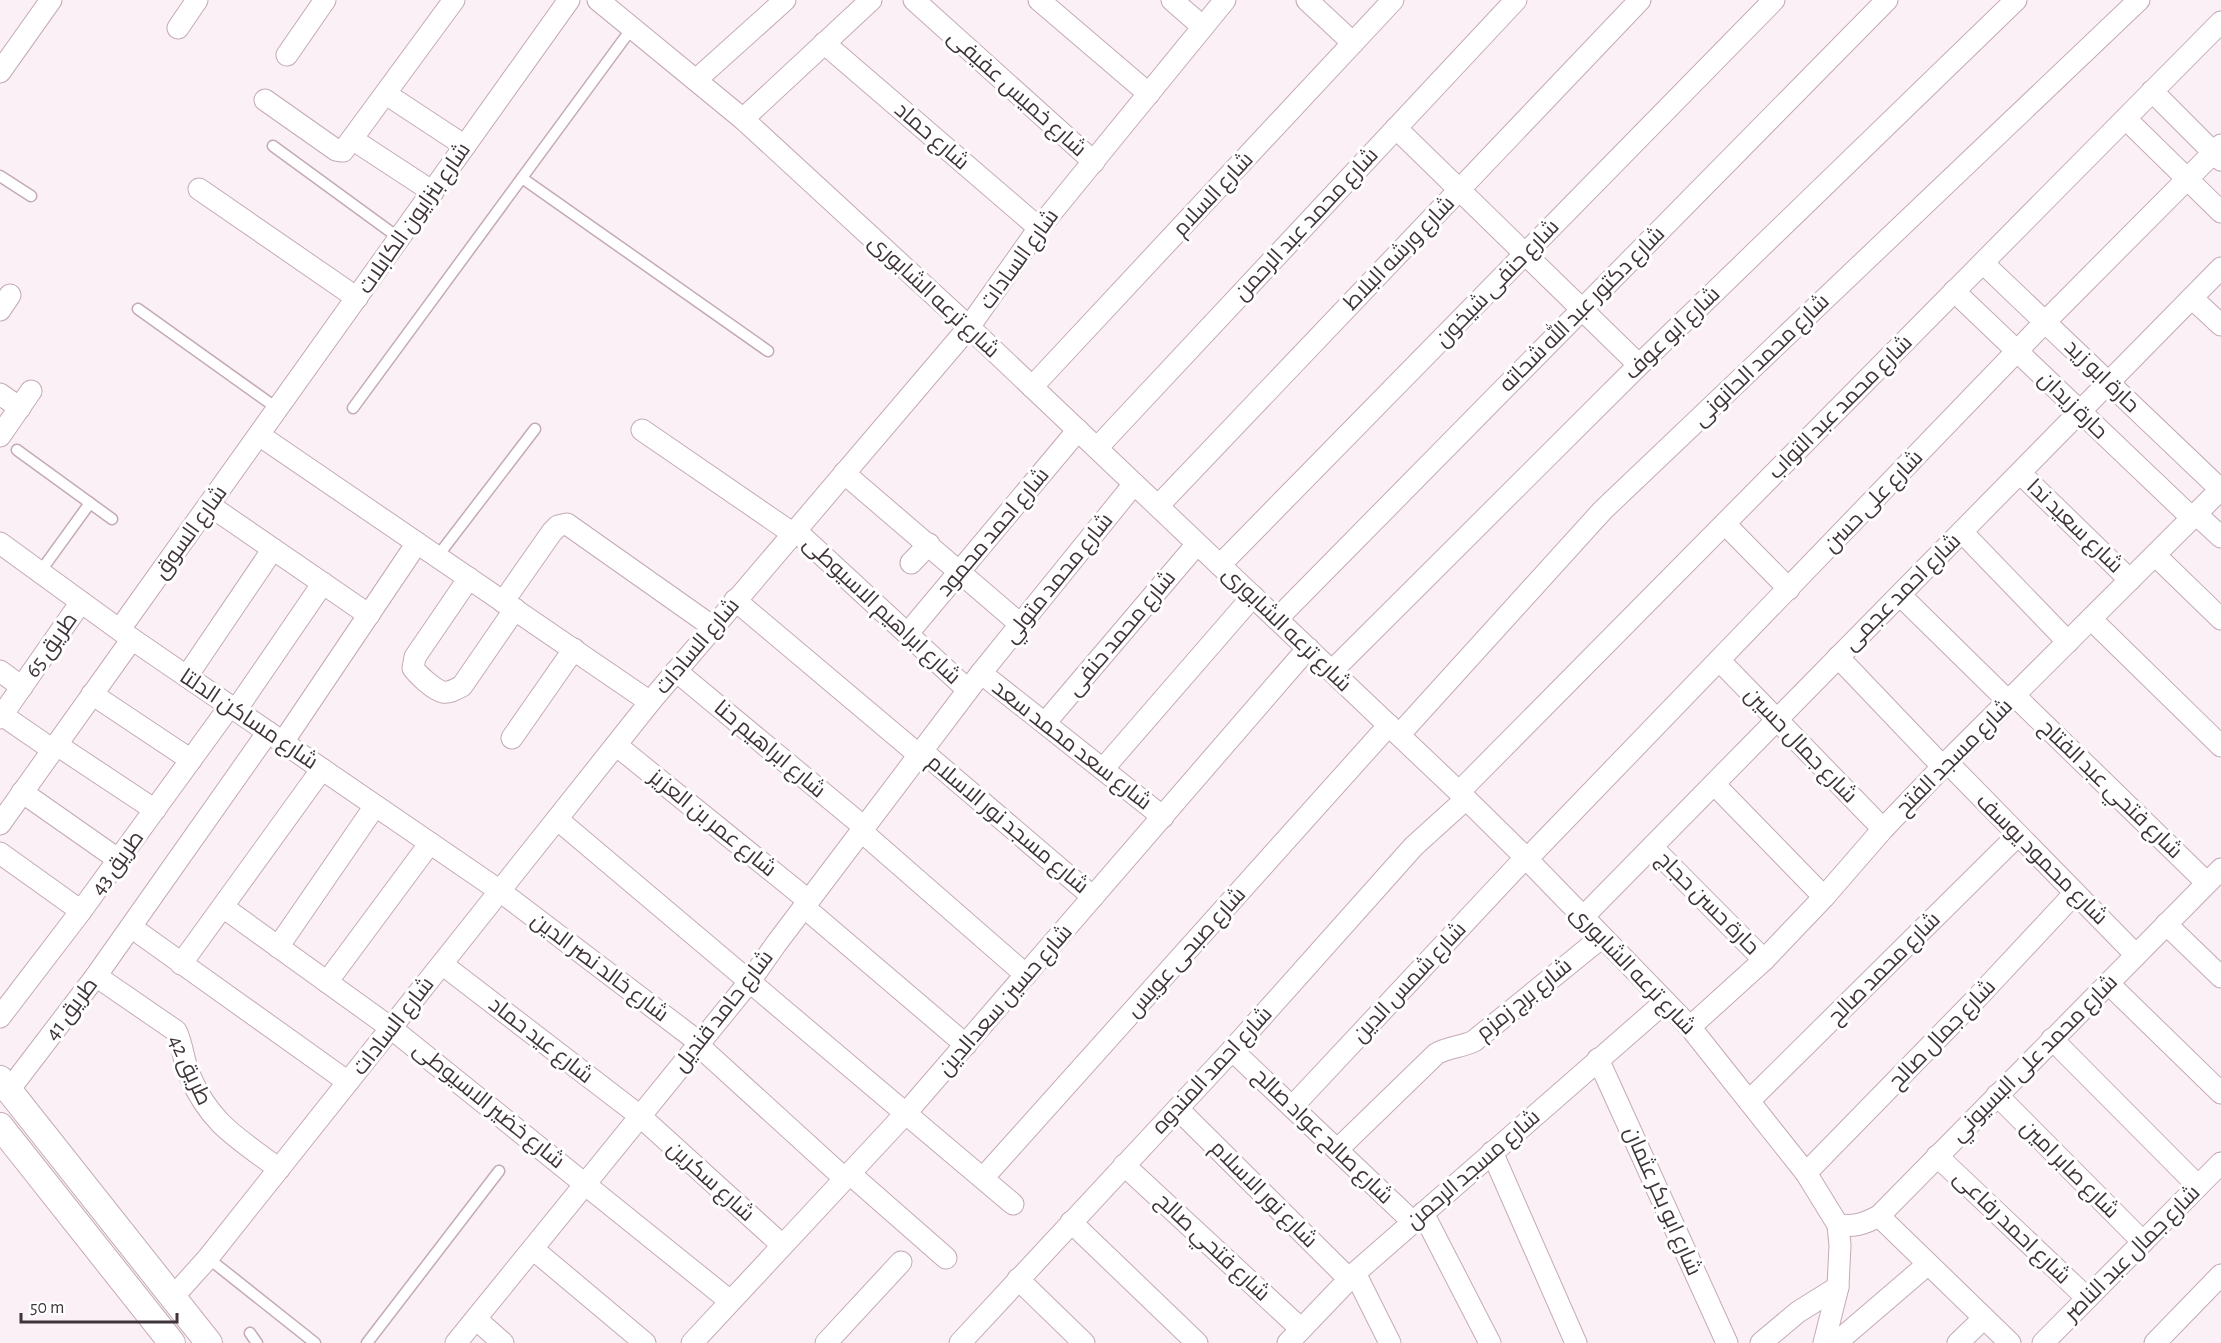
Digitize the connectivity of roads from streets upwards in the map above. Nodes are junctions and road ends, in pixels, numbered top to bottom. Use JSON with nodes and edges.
{"nodes":[{"id":1,"x":51,"y":0,"type":"edge"},
{"id":2,"x":197,"y":0,"type":"edge"},
{"id":3,"x":325,"y":0,"type":"edge"},
{"id":4,"x":454,"y":0,"type":"edge"},
{"id":5,"x":569,"y":0,"type":"edge"},
{"id":6,"x":598,"y":0,"type":"edge"},
{"id":7,"x":785,"y":0,"type":"edge"},
{"id":8,"x":871,"y":0,"type":"edge"},
{"id":9,"x":914,"y":0,"type":"edge"},
{"id":10,"x":1039,"y":0,"type":"edge"},
{"id":11,"x":1172,"y":0,"type":"edge"},
{"id":12,"x":1225,"y":0,"type":"edge"},
{"id":13,"x":1307,"y":0,"type":"edge"},
{"id":14,"x":1393,"y":0,"type":"edge"},
{"id":15,"x":1516,"y":0,"type":"edge"},
{"id":16,"x":1640,"y":0,"type":"edge"},
{"id":17,"x":1774,"y":0,"type":"edge"},
{"id":18,"x":1887,"y":0,"type":"edge"},
{"id":19,"x":2016,"y":0,"type":"edge"},
{"id":20,"x":2139,"y":0,"type":"edge"},
{"id":21,"x":2221,"y":22,"type":"edge"},
{"id":22,"x":1203,"y":27,"type":"junction"},
{"id":23,"x":178,"y":28,"type":"dead end"},
{"id":24,"x":824,"y":43,"type":"junction"},
{"id":25,"x":1353,"y":43,"type":"junction"},
{"id":26,"x":287,"y":55,"type":"dead end"},
{"id":27,"x":0,"y":72,"type":"edge"},
{"id":28,"x":696,"y":80,"type":"junction"},
{"id":29,"x":2152,"y":91,"type":"junction"},
{"id":30,"x":386,"y":94,"type":"junction"},
{"id":31,"x":1149,"y":94,"type":"junction"},
{"id":32,"x":265,"y":100,"type":"dead end"},
{"id":33,"x":2126,"y":118,"type":"junction"},
{"id":34,"x":742,"y":119,"type":"junction"},
{"id":35,"x":1396,"y":128,"type":"junction"},
{"id":36,"x":352,"y":140,"type":"junction"},
{"id":37,"x":465,"y":146,"type":"junction"},
{"id":38,"x":2219,"y":153,"type":"edge"},
{"id":39,"x":1094,"y":162,"type":"junction"},
{"id":40,"x":2188,"y":179,"type":"junction"},
{"id":41,"x":199,"y":189,"type":"dead end"},
{"id":42,"x":1459,"y":190,"type":"junction"},
{"id":43,"x":433,"y":192,"type":"junction"},
{"id":44,"x":2221,"y":212,"type":"edge"},
{"id":45,"x":1039,"y":228,"type":"junction"},
{"id":46,"x":1525,"y":255,"type":"junction"},
{"id":47,"x":1983,"y":263,"type":"junction"},
{"id":48,"x":2221,"y":268,"type":"edge"},
{"id":49,"x":1954,"y":291,"type":"junction"},
{"id":50,"x":357,"y":298,"type":"junction"},
{"id":51,"x":2192,"y":298,"type":"junction"},
{"id":52,"x":1581,"y":309,"type":"junction"},
{"id":53,"x":2046,"y":322,"type":"junction"},
{"id":54,"x":2221,"y":325,"type":"edge"},
{"id":55,"x":969,"y":327,"type":"junction"},
{"id":56,"x":2018,"y":352,"type":"junction"},
{"id":57,"x":1639,"y":365,"type":"junction"},
{"id":58,"x":2109,"y":382,"type":"junction"},
{"id":59,"x":1032,"y":387,"type":"junction"},
{"id":60,"x":0,"y":394,"type":"edge"},
{"id":61,"x":2080,"y":411,"type":"junction"},
{"id":62,"x":642,"y":430,"type":"dead end"},
{"id":63,"x":1078,"y":430,"type":"junction"},
{"id":64,"x":259,"y":435,"type":"junction"},
{"id":65,"x":0,"y":436,"type":"edge"},
{"id":66,"x":1097,"y":448,"type":"junction"},
{"id":67,"x":844,"y":473,"type":"junction"},
{"id":68,"x":2020,"y":473,"type":"junction"},
{"id":69,"x":1134,"y":484,"type":"junction"},
{"id":70,"x":2221,"y":489,"type":"edge"},
{"id":71,"x":209,"y":505,"type":"junction"},
{"id":72,"x":1158,"y":506,"type":"junction"},
{"id":73,"x":2194,"y":516,"type":"junction"},
{"id":74,"x":1725,"y":524,"type":"junction"},
{"id":75,"x":794,"y":531,"type":"junction"},
{"id":76,"x":1962,"y":532,"type":"junction"},
{"id":77,"x":2221,"y":537,"type":"edge"},
{"id":78,"x":0,"y":543,"type":"edge"},
{"id":79,"x":417,"y":543,"type":"junction"},
{"id":80,"x":929,"y":544,"type":"junction"},
{"id":81,"x":1197,"y":544,"type":"junction"},
{"id":82,"x":273,"y":549,"type":"junction"},
{"id":83,"x":2155,"y":555,"type":"junction"},
{"id":84,"x":911,"y":563,"type":"dead end"},
{"id":85,"x":1220,"y":565,"type":"junction"},
{"id":86,"x":960,"y":571,"type":"junction"},
{"id":87,"x":469,"y":578,"type":"junction"},
{"id":88,"x":2130,"y":580,"type":"junction"},
{"id":89,"x":323,"y":583,"type":"junction"},
{"id":90,"x":1788,"y":589,"type":"junction"},
{"id":91,"x":1900,"y":595,"type":"junction"},
{"id":92,"x":1253,"y":596,"type":"junction"},
{"id":93,"x":735,"y":600,"type":"junction"},
{"id":94,"x":81,"y":602,"type":"junction"},
{"id":95,"x":509,"y":605,"type":"junction"},
{"id":96,"x":369,"y":615,"type":"junction"},
{"id":97,"x":1277,"y":619,"type":"junction"},
{"id":98,"x":2091,"y":619,"type":"junction"},
{"id":99,"x":2221,"y":619,"type":"edge"},
{"id":100,"x":1020,"y":624,"type":"junction"},
{"id":101,"x":713,"y":627,"type":"junction"},
{"id":102,"x":908,"y":633,"type":"junction"},
{"id":103,"x":126,"y":634,"type":"junction"},
{"id":104,"x":2068,"y":642,"type":"junction"},
{"id":105,"x":1308,"y":648,"type":"junction"},
{"id":106,"x":574,"y":649,"type":"junction"},
{"id":107,"x":1839,"y":657,"type":"junction"},
{"id":108,"x":1719,"y":660,"type":"junction"},
{"id":109,"x":0,"y":671,"type":"edge"},
{"id":110,"x":676,"y":671,"type":"junction"},
{"id":111,"x":1332,"y":671,"type":"junction"},
{"id":112,"x":187,"y":676,"type":"junction"},
{"id":113,"x":975,"y":681,"type":"junction"},
{"id":114,"x":22,"y":687,"type":"junction"},
{"id":115,"x":92,"y":694,"type":"junction"},
{"id":116,"x":2011,"y":698,"type":"junction"},
{"id":117,"x":650,"y":702,"type":"junction"},
{"id":118,"x":233,"y":708,"type":"junction"},
{"id":119,"x":1,"y":717,"type":"edge"},
{"id":120,"x":1777,"y":720,"type":"junction"},
{"id":121,"x":1045,"y":723,"type":"junction"},
{"id":122,"x":1394,"y":730,"type":"junction"},
{"id":123,"x":275,"y":737,"type":"junction"},
{"id":124,"x":512,"y":738,"type":"dead end"},
{"id":125,"x":616,"y":745,"type":"junction"},
{"id":126,"x":2221,"y":746,"type":"edge"},
{"id":127,"x":55,"y":747,"type":"junction"},
{"id":128,"x":920,"y":753,"type":"junction"},
{"id":129,"x":191,"y":760,"type":"junction"},
{"id":130,"x":1945,"y":765,"type":"junction"},
{"id":131,"x":322,"y":769,"type":"junction"},
{"id":132,"x":1104,"y":770,"type":"junction"},
{"id":133,"x":1714,"y":784,"type":"junction"},
{"id":134,"x":22,"y":792,"type":"junction"},
{"id":135,"x":1462,"y":796,"type":"junction"},
{"id":136,"x":375,"y":806,"type":"junction"},
{"id":137,"x":155,"y":810,"type":"junction"},
{"id":138,"x":1163,"y":817,"type":"junction"},
{"id":139,"x":557,"y":819,"type":"junction"},
{"id":140,"x":0,"y":824,"type":"edge"},
{"id":141,"x":863,"y":829,"type":"junction"},
{"id":142,"x":1882,"y":829,"type":"junction"},
{"id":143,"x":2018,"y":835,"type":"junction"},
{"id":144,"x":430,"y":843,"type":"junction"},
{"id":145,"x":1652,"y":847,"type":"junction"},
{"id":146,"x":0,"y":853,"type":"edge"},
{"id":147,"x":1526,"y":858,"type":"junction"},
{"id":148,"x":119,"y":860,"type":"junction"},
{"id":149,"x":2214,"y":876,"type":"edge"},
{"id":150,"x":500,"y":891,"type":"junction"},
{"id":151,"x":2075,"y":893,"type":"junction"},
{"id":152,"x":1093,"y":897,"type":"junction"},
{"id":153,"x":1824,"y":897,"type":"junction"},
{"id":154,"x":806,"y":904,"type":"junction"},
{"id":155,"x":223,"y":907,"type":"junction"},
{"id":156,"x":81,"y":911,"type":"junction"},
{"id":157,"x":1583,"y":917,"type":"junction"},
{"id":158,"x":2166,"y":924,"type":"junction"},
{"id":159,"x":131,"y":927,"type":"junction"},
{"id":160,"x":1602,"y":937,"type":"junction"},
{"id":161,"x":278,"y":947,"type":"junction"},
{"id":162,"x":2136,"y":955,"type":"junction"},
{"id":163,"x":1764,"y":960,"type":"junction"},
{"id":164,"x":181,"y":964,"type":"junction"},
{"id":165,"x":442,"y":964,"type":"junction"},
{"id":166,"x":1026,"y":975,"type":"junction"},
{"id":167,"x":96,"y":976,"type":"junction"},
{"id":168,"x":2221,"y":977,"type":"edge"},
{"id":169,"x":750,"y":981,"type":"junction"},
{"id":170,"x":327,"y":982,"type":"junction"},
{"id":171,"x":2108,"y":983,"type":"junction"},
{"id":172,"x":1665,"y":1002,"type":"junction"},
{"id":173,"x":0,"y":1017,"type":"edge"},
{"id":174,"x":1689,"y":1027,"type":"junction"},
{"id":175,"x":392,"y":1028,"type":"junction"},
{"id":176,"x":2052,"y":1040,"type":"junction"},
{"id":177,"x":699,"y":1044,"type":"junction"},
{"id":178,"x":966,"y":1045,"type":"junction"},
{"id":179,"x":1232,"y":1050,"type":"junction"},
{"id":180,"x":1598,"y":1059,"type":"junction"},
{"id":181,"x":348,"y":1082,"type":"junction"},
{"id":182,"x":4,"y":1085,"type":"edge"},
{"id":183,"x":2221,"y":1093,"type":"edge"},
{"id":184,"x":1997,"y":1095,"type":"junction"},
{"id":185,"x":1749,"y":1101,"type":"junction"},
{"id":186,"x":1292,"y":1107,"type":"junction"},
{"id":187,"x":1178,"y":1109,"type":"junction"},
{"id":188,"x":906,"y":1113,"type":"junction"},
{"id":189,"x":640,"y":1116,"type":"junction"},
{"id":190,"x":0,"y":1126,"type":"edge"},
{"id":191,"x":1337,"y":1150,"type":"junction"},
{"id":192,"x":1491,"y":1152,"type":"junction"},
{"id":193,"x":1937,"y":1156,"type":"junction"},
{"id":194,"x":2221,"y":1163,"type":"edge"},
{"id":195,"x":1124,"y":1165,"type":"junction"},
{"id":196,"x":279,"y":1169,"type":"junction"},
{"id":197,"x":1806,"y":1173,"type":"junction"},
{"id":198,"x":847,"y":1175,"type":"junction"},
{"id":199,"x":983,"y":1178,"type":"junction"},
{"id":200,"x":586,"y":1183,"type":"junction"},
{"id":201,"x":2198,"y":1186,"type":"junction"},
{"id":202,"x":1013,"y":1204,"type":"dead end"},
{"id":203,"x":1879,"y":1216,"type":"junction"},
{"id":204,"x":1418,"y":1217,"type":"junction"},
{"id":205,"x":1071,"y":1222,"type":"junction"},
{"id":206,"x":1838,"y":1225,"type":"junction"},
{"id":207,"x":2143,"y":1242,"type":"junction"},
{"id":208,"x":782,"y":1245,"type":"junction"},
{"id":209,"x":533,"y":1249,"type":"junction"},
{"id":210,"x":946,"y":1258,"type":"dead end"},
{"id":211,"x":901,"y":1262,"type":"dead end"},
{"id":212,"x":1928,"y":1264,"type":"junction"},
{"id":213,"x":2221,"y":1275,"type":"edge"},
{"id":214,"x":1352,"y":1276,"type":"junction"},
{"id":215,"x":1018,"y":1279,"type":"junction"},
{"id":216,"x":1838,"y":1287,"type":"junction"},
{"id":217,"x":173,"y":1297,"type":"junction"},
{"id":218,"x":2087,"y":1298,"type":"junction"},
{"id":219,"x":730,"y":1301,"type":"junction"},
{"id":220,"x":1984,"y":1318,"type":"junction"},
{"id":221,"x":476,"y":1319,"type":"junction"},
{"id":222,"x":1291,"y":1339,"type":"edge"},
{"id":223,"x":965,"y":1341,"type":"edge"},
{"id":224,"x":172,"y":1343,"type":"edge"},
{"id":225,"x":209,"y":1343,"type":"edge"},
{"id":226,"x":456,"y":1343,"type":"edge"},
{"id":227,"x":503,"y":1343,"type":"edge"},
{"id":228,"x":645,"y":1343,"type":"edge"},
{"id":229,"x":692,"y":1343,"type":"edge"},
{"id":230,"x":826,"y":1343,"type":"edge"},
{"id":231,"x":1084,"y":1343,"type":"edge"},
{"id":232,"x":1197,"y":1343,"type":"edge"},
{"id":233,"x":1390,"y":1343,"type":"edge"},
{"id":234,"x":1490,"y":1343,"type":"edge"},
{"id":235,"x":1576,"y":1343,"type":"edge"},
{"id":236,"x":1727,"y":1343,"type":"edge"},
{"id":237,"x":1761,"y":1343,"type":"edge"},
{"id":238,"x":1824,"y":1343,"type":"edge"},
{"id":239,"x":1836,"y":1343,"type":"edge"},
{"id":240,"x":1958,"y":1343,"type":"edge"},
{"id":241,"x":2010,"y":1343,"type":"edge"},
{"id":242,"x":2043,"y":1343,"type":"edge"},
{"id":243,"x":2155,"y":1343,"type":"edge"}],
"edges":[{"from":1,"to":27,"type":"street"},
{"from":2,"to":23,"type":"street"},
{"from":3,"to":26,"type":"street"},
{"from":4,"to":30,"type":"street"},
{"from":5,"to":37,"type":"street","name":"شارع بنزايون الكابلات"},
{"from":6,"to":28,"type":"street","name":"شارع ترعه الشابورى"},
{"from":7,"to":28,"type":"street"},
{"from":8,"to":24,"type":"street"},
{"from":9,"to":39,"type":"street","name":"شارع خميس عفيفى"},
{"from":10,"to":31,"type":"street"},
{"from":11,"to":22,"type":"street"},
{"from":12,"to":22,"type":"street","name":"شارع السادات"},
{"from":13,"to":25,"type":"street"},
{"from":14,"to":25,"type":"street","name":"شارع السلام"},
{"from":15,"to":35,"type":"street","name":"شارع محمد عبد الرحمن"},
{"from":16,"to":42,"type":"street","name":"شارع ورشه البلاط"},
{"from":17,"to":46,"type":"street","name":"شارع حنفى شيخون"},
{"from":18,"to":52,"type":"street","name":"شارع دكتور عبد الله شحاته"},
{"from":19,"to":57,"type":"street","name":"شارع ابو عوف"},
{"from":20,"to":122,"type":"street","name":"شارع محمد الحانونى"},
{"from":21,"to":29,"type":"street","name":"شارع محمد عبد التواب"},
{"from":22,"to":31,"type":"street","name":"شارع السادات"},
{"from":24,"to":34,"type":"street"},
{"from":24,"to":45,"type":"street","name":"شارع حماد"},
{"from":25,"to":59,"type":"street","name":"شارع السلام"},
{"from":28,"to":34,"type":"street","name":"شارع ترعه الشابورى"},
{"from":29,"to":33,"type":"street","name":"شارع محمد عبد التواب"},
{"from":29,"to":38,"type":"street"},
{"from":30,"to":36,"type":"street"},
{"from":30,"to":37,"type":"street"},
{"from":31,"to":39,"type":"street","name":"شارع السادات"},
{"from":32,"to":36,"type":"street"},
{"from":33,"to":40,"type":"street"},
{"from":33,"to":47,"type":"street","name":"شارع محمد عبد التواب"},
{"from":34,"to":55,"type":"street","name":"شارع ترعه الشابورى"},
{"from":35,"to":42,"type":"street"},
{"from":35,"to":66,"type":"street","name":"شارع محمد عبد الرحمن"},
{"from":36,"to":43,"type":"street"},
{"from":37,"to":43,"type":"street","name":"شارع بنزايون الكابلات"},
{"from":38,"to":40,"type":"street","name":"شارع على حسن"},
{"from":39,"to":45,"type":"street","name":"شارع السادات"},
{"from":40,"to":44,"type":"street"},
{"from":40,"to":53,"type":"street","name":"شارع على حسن"},
{"from":41,"to":50,"type":"street"},
{"from":42,"to":46,"type":"street"},
{"from":42,"to":72,"type":"street","name":"شارع ورشه البلاط"},
{"from":43,"to":50,"type":"street","name":"شارع بنزايون الكابلات"},
{"from":45,"to":55,"type":"street","name":"شارع السادات"},
{"from":46,"to":52,"type":"street"},
{"from":46,"to":85,"type":"street","name":"شارع حنفى شيخون"},
{"from":47,"to":49,"type":"street","name":"شارع محمد عبد التواب"},
{"from":47,"to":53,"type":"street","name":"حارة ابو زيد"},
{"from":48,"to":51,"type":"street","name":"شارع احمد عجمى"},
{"from":49,"to":56,"type":"street","name":"حارة زيدان"},
{"from":49,"to":74,"type":"street","name":"شارع محمد عبد التواب"},
{"from":50,"to":64,"type":"street","name":"شارع بنزايون الكابلات"},
{"from":51,"to":54,"type":"street"},
{"from":51,"to":58,"type":"street","name":"شارع احمد عجمى"},
{"from":52,"to":57,"type":"street"},
{"from":52,"to":97,"type":"street","name":"شارع دكتور عبد الله شحاته"},
{"from":53,"to":56,"type":"street","name":"شارع على حسن"},
{"from":53,"to":58,"type":"street","name":"حارة ابو زيد"},
{"from":55,"to":59,"type":"street","name":"شارع ترعه الشابورى"},
{"from":55,"to":67,"type":"street","name":"شارع السادات"},
{"from":56,"to":61,"type":"street","name":"حارة زيدان"},
{"from":56,"to":90,"type":"street","name":"شارع على حسن"},
{"from":57,"to":111,"type":"street","name":"شارع ابو عوف"},
{"from":58,"to":61,"type":"street","name":"شارع احمد عجمى"},
{"from":58,"to":70,"type":"street","name":"حارة ابو زيد"},
{"from":59,"to":63,"type":"street","name":"شارع ترعه الشابورى"},
{"from":60,"to":65,"type":"street"},
{"from":61,"to":68,"type":"street","name":"شارع احمد عجمى"},
{"from":61,"to":73,"type":"street","name":"حارة زيدان"},
{"from":62,"to":75,"type":"street","name":"شارع ابراهيم الاسيوطى"},
{"from":63,"to":66,"type":"street","name":"شارع ترعه الشابورى"},
{"from":63,"to":86,"type":"street","name":"شارع احمد محمود"},
{"from":64,"to":71,"type":"street","name":"شارع السوق"},
{"from":64,"to":79,"type":"street"},
{"from":66,"to":69,"type":"street","name":"شارع ترعه الشابورى"},
{"from":67,"to":75,"type":"street","name":"شارع السادات"},
{"from":67,"to":80,"type":"street"},
{"from":68,"to":76,"type":"street","name":"شارع احمد عجمى"},
{"from":68,"to":88,"type":"street","name":"شارع سعيد ندا"},
{"from":69,"to":72,"type":"street","name":"شارع ترعه الشابورى"},
{"from":69,"to":100,"type":"street","name":"شارع محمد متولي"},
{"from":70,"to":73,"type":"street","name":"شارع مسجد الفتح"},
{"from":71,"to":82,"type":"street"},
{"from":71,"to":103,"type":"street","name":"شارع السوق"},
{"from":72,"to":81,"type":"street","name":"شارع ترعه الشابورى"},
{"from":73,"to":77,"type":"street","name":"حارة زيدان"},
{"from":73,"to":83,"type":"street","name":"شارع مسجد الفتح"},
{"from":74,"to":90,"type":"street"},
{"from":74,"to":135,"type":"street","name":"شارع محمد عبد التواب"},
{"from":75,"to":93,"type":"street","name":"شارع السادات"},
{"from":75,"to":102,"type":"street","name":"شارع ابراهيم الاسيوطى"},
{"from":76,"to":91,"type":"street","name":"شارع احمد عجمى"},
{"from":76,"to":104,"type":"street"},
{"from":78,"to":94,"type":"street","name":"شارع مساكن الدلتا"},
{"from":79,"to":87,"type":"street"},
{"from":79,"to":96,"type":"street","name":"طريق 41"},
{"from":80,"to":84,"type":"street"},
{"from":80,"to":86,"type":"street"},
{"from":81,"to":85,"type":"street","name":"شارع ترعه الشابورى"},
{"from":81,"to":121,"type":"street","name":"شارع محمد حنفى"},
{"from":82,"to":89,"type":"street"},
{"from":82,"to":112,"type":"street"},
{"from":83,"to":88,"type":"street","name":"شارع مسجد الفتح"},
{"from":83,"to":99,"type":"street"},
{"from":85,"to":92,"type":"street","name":"شارع ترعه الشابورى"},
{"from":86,"to":100,"type":"street"},
{"from":86,"to":102,"type":"street","name":"شارع احمد محمود"},
{"from":87,"to":95,"type":"street"},
{"from":87,"to":95,"type":"street"},
{"from":88,"to":98,"type":"street","name":"شارع مسجد الفتح"},
{"from":89,"to":96,"type":"street"},
{"from":89,"to":118,"type":"street","name":"طريق 43"},
{"from":90,"to":108,"type":"street","name":"شارع على حسن"},
{"from":91,"to":107,"type":"street","name":"شارع احمد عجمى"},
{"from":91,"to":116,"type":"street","name":"شارع فتحي عبد الفتاح"},
{"from":92,"to":97,"type":"street","name":"شارع ترعه الشابورى"},
{"from":92,"to":132,"type":"street"},
{"from":93,"to":101,"type":"street","name":"شارع السادات"},
{"from":93,"to":128,"type":"street","name":"شارع مسجد نور الاسلام"},
{"from":94,"to":103,"type":"street","name":"شارع مساكن الدلتا"},
{"from":94,"to":114,"type":"street","name":"طريق 65"},
{"from":95,"to":101,"type":"street"},
{"from":95,"to":106,"type":"street"},
{"from":96,"to":123,"type":"street","name":"طريق 41"},
{"from":97,"to":105,"type":"street","name":"شارع ترعه الشابورى"},
{"from":98,"to":104,"type":"street","name":"شارع مسجد الفتح"},
{"from":98,"to":126,"type":"street"},
{"from":100,"to":113,"type":"street","name":"شارع محمد متولي"},
{"from":101,"to":110,"type":"street","name":"شارع السادات"},
{"from":102,"to":113,"type":"street","name":"شارع ابراهيم الاسيوطى"},
{"from":103,"to":112,"type":"street","name":"شارع مساكن الدلتا"},
{"from":103,"to":115,"type":"street","name":"شارع السوق"},
{"from":104,"to":116,"type":"street","name":"شارع مسجد الفتح"},
{"from":105,"to":111,"type":"street","name":"شارع ترعه الشابورى"},
{"from":105,"to":138,"type":"street","name":"شارع حسين سعدالدين"},
{"from":106,"to":117,"type":"street"},
{"from":106,"to":124,"type":"street"},
{"from":107,"to":120,"type":"street","name":"شارع احمد عجمى"},
{"from":107,"to":130,"type":"street","name":"شارع محمود يوسف"},
{"from":108,"to":120,"type":"street","name":"شارع جمال حسين"},
{"from":108,"to":147,"type":"street","name":"شارع على حسن"},
{"from":109,"to":114,"type":"street"},
{"from":110,"to":117,"type":"street","name":"شارع السادات"},
{"from":110,"to":141,"type":"street","name":"شارع ابراهيم حنا"},
{"from":111,"to":122,"type":"street","name":"شارع ترعه الشابورى"},
{"from":112,"to":118,"type":"street","name":"شارع مساكن الدلتا"},
{"from":113,"to":121,"type":"street","name":"شارع سعد محمد سعد"},
{"from":113,"to":128,"type":"street","name":"شارع حامد قنديل"},
{"from":114,"to":119,"type":"street","name":"طريق 65"},
{"from":115,"to":127,"type":"street","name":"شارع السوق"},
{"from":115,"to":129,"type":"street"},
{"from":116,"to":130,"type":"street","name":"شارع مسجد الفتح"},
{"from":116,"to":149,"type":"street","name":"شارع فتحي عبد الفتاح"},
{"from":117,"to":125,"type":"street","name":"شارع السادات"},
{"from":118,"to":123,"type":"street","name":"شارع مساكن الدلتا"},
{"from":118,"to":129,"type":"street","name":"طريق 43"},
{"from":119,"to":127,"type":"street"},
{"from":120,"to":133,"type":"street","name":"شارع احمد عجمى"},
{"from":120,"to":142,"type":"street","name":"شارع جمال حسين"},
{"from":121,"to":132,"type":"street","name":"شارع سعد محمد سعد"},
{"from":122,"to":135,"type":"street","name":"شارع ترعه الشابورى"},
{"from":122,"to":199,"type":"street","name":"شارع صبحى عويس"},
{"from":123,"to":131,"type":"street","name":"شارع مساكن الدلتا"},
{"from":123,"to":159,"type":"street","name":"طريق 41"},
{"from":125,"to":139,"type":"street","name":"شارع السادات"},
{"from":125,"to":154,"type":"street","name":"شارع عمر بن العزيز"},
{"from":127,"to":134,"type":"street","name":"شارع السوق"},
{"from":127,"to":137,"type":"street"},
{"from":128,"to":141,"type":"street","name":"شارع حامد قنديل"},
{"from":128,"to":152,"type":"street","name":"شارع مسجد نور الاسلام"},
{"from":129,"to":137,"type":"street","name":"طريق 43"},
{"from":130,"to":142,"type":"street","name":"شارع مسجد الفتح"},
{"from":130,"to":143,"type":"street","name":"شارع محمود يوسف"},
{"from":131,"to":136,"type":"street","name":"شارع مساكن الدلتا"},
{"from":131,"to":155,"type":"street"},
{"from":132,"to":138,"type":"street","name":"شارع سعد محمد سعد"},
{"from":133,"to":145,"type":"street","name":"شارع احمد عجمى"},
{"from":133,"to":153,"type":"street"},
{"from":134,"to":140,"type":"street","name":"شارع السوق"},
{"from":134,"to":148,"type":"street"},
{"from":135,"to":147,"type":"street","name":"شارع ترعه الشابورى"},
{"from":135,"to":179,"type":"street","name":"شارع احمد المندوه"},
{"from":136,"to":144,"type":"street","name":"شارع مساكن الدلتا"},
{"from":136,"to":161,"type":"street"},
{"from":137,"to":148,"type":"street","name":"طريق 43"},
{"from":138,"to":152,"type":"street","name":"شارع حسين سعدالدين"},
{"from":139,"to":150,"type":"street","name":"شارع السادات"},
{"from":139,"to":169,"type":"street"},
{"from":141,"to":154,"type":"street","name":"شارع حامد قنديل"},
{"from":141,"to":166,"type":"street","name":"شارع ابراهيم حنا"},
{"from":142,"to":153,"type":"street","name":"شارع مسجد الفتح"},
{"from":143,"to":151,"type":"street","name":"شارع محمود يوسف"},
{"from":143,"to":185,"type":"street","name":"شارع محمد صالح"},
{"from":144,"to":150,"type":"street","name":"شارع مساكن الدلتا"},
{"from":144,"to":170,"type":"street"},
{"from":145,"to":157,"type":"street","name":"شارع احمد عجمى"},
{"from":145,"to":163,"type":"street","name":"حارة حسن حجاج"},
{"from":146,"to":156,"type":"street"},
{"from":147,"to":157,"type":"street","name":"شارع ترعه الشابورى"},
{"from":147,"to":186,"type":"street","name":"شارع شمس الدين"},
{"from":148,"to":156,"type":"street","name":"طريق 43"},
{"from":149,"to":158,"type":"street","name":"شارع محمد على البسيوني"},
{"from":150,"to":165,"type":"street","name":"شارع السادات"},
{"from":150,"to":177,"type":"street","name":"شارع خالد نصر الدين"},
{"from":151,"to":162,"type":"street","name":"شارع محمود يوسف"},
{"from":151,"to":197,"type":"street","name":"شارع جمال صالح"},
{"from":152,"to":166,"type":"street","name":"شارع حسين سعدالدين"},
{"from":153,"to":163,"type":"street","name":"شارع مسجد الفتح"},
{"from":154,"to":169,"type":"street","name":"شارع حامد قنديل"},
{"from":154,"to":178,"type":"street","name":"شارع عمر بن العزيز"},
{"from":155,"to":161,"type":"street","name":"شارع خضير الاسيوطى"},
{"from":155,"to":164,"type":"street"},
{"from":156,"to":173,"type":"street","name":"طريق 43"},
{"from":157,"to":160,"type":"street","name":"شارع ترعه الشابورى"},
{"from":158,"to":162,"type":"street","name":"شارع محمد على البسيوني"},
{"from":158,"to":168,"type":"street"},
{"from":159,"to":164,"type":"street"},
{"from":159,"to":167,"type":"street","name":"طريق 41"},
{"from":160,"to":172,"type":"street","name":"شارع ترعه الشابورى"},
{"from":160,"to":191,"type":"street","name":"شارع برج زمزم"},
{"from":161,"to":170,"type":"street","name":"شارع خضير الاسيوطى"},
{"from":162,"to":171,"type":"street","name":"شارع محمد على البسيوني"},
{"from":163,"to":174,"type":"street","name":"شارع مسجد الفتح"},
{"from":164,"to":181,"type":"street"},
{"from":165,"to":175,"type":"street","name":"شارع السادات"},
{"from":165,"to":189,"type":"street","name":"شارع عيد حماد"},
{"from":166,"to":178,"type":"street","name":"شارع حسين سعدالدين"},
{"from":167,"to":182,"type":"street","name":"طريق 41"},
{"from":167,"to":196,"type":"street","name":"طريق 42"},
{"from":169,"to":177,"type":"street","name":"شارع حامد قنديل"},
{"from":169,"to":188,"type":"street"},
{"from":170,"to":175,"type":"street","name":"شارع خضير الاسيوطى"},
{"from":171,"to":176,"type":"street","name":"شارع محمد على البسيوني"},
{"from":171,"to":183,"type":"street"},
{"from":172,"to":174,"type":"street","name":"شارع ترعه الشابورى"},
{"from":172,"to":180,"type":"street","name":"شارع مسجد الرحمن"},
{"from":174,"to":185,"type":"street","name":"شارع ترعه الشابورى"},
{"from":175,"to":181,"type":"street","name":"شارع السادات"},
{"from":175,"to":200,"type":"street","name":"شارع خضير الاسيوطى"},
{"from":176,"to":184,"type":"street","name":"شارع محمد على البسيوني"},
{"from":176,"to":201,"type":"street"},
{"from":177,"to":189,"type":"street","name":"شارع حامد قنديل"},
{"from":177,"to":198,"type":"street","name":"شارع خالد نصر الدين"},
{"from":178,"to":188,"type":"street","name":"شارع حسين سعدالدين"},
{"from":179,"to":186,"type":"street","name":"شارع صالح عواد صالح"},
{"from":179,"to":187,"type":"street","name":"شارع احمد المندوه"},
{"from":180,"to":192,"type":"street","name":"شارع مسجد الرحمن"},
{"from":180,"to":236,"type":"street","name":"شارع ابو بكر عثمان"},
{"from":181,"to":196,"type":"street","name":"شارع السادات"},
{"from":182,"to":217,"type":"street"},
{"from":184,"to":193,"type":"street","name":"شارع محمد على البسيوني"},
{"from":184,"to":207,"type":"street","name":"شارع صابر امين"},
{"from":185,"to":197,"type":"street","name":"شارع ترعه الشابورى"},
{"from":186,"to":191,"type":"street","name":"شارع صالح عواد صالح"},
{"from":187,"to":195,"type":"street","name":"شارع احمد المندوه"},
{"from":187,"to":214,"type":"street","name":"شارع نور الاسلام"},
{"from":188,"to":198,"type":"street","name":"شارع حسين سعدالدين"},
{"from":188,"to":199,"type":"street"},
{"from":189,"to":200,"type":"street","name":"شارع حامد قنديل"},
{"from":189,"to":208,"type":"street","name":"شارع سكرين"},
{"from":190,"to":224,"type":"street"},
{"from":191,"to":204,"type":"street","name":"شارع صالح عواد صالح"},
{"from":192,"to":204,"type":"street","name":"شارع مسجد الرحمن"},
{"from":192,"to":235,"type":"street"},
{"from":193,"to":203,"type":"street","name":"شارع محمد على البسيوني"},
{"from":193,"to":218,"type":"street","name":"شارع احمد رفاعى"},
{"from":194,"to":201,"type":"street","name":"شارع جمال عبد الناصر"},
{"from":195,"to":205,"type":"street","name":"شارع احمد المندوه"},
{"from":195,"to":222,"type":"street","name":"شارع فتحي صالح"},
{"from":196,"to":217,"type":"street","name":"شارع السادات"},
{"from":197,"to":206,"type":"street","name":"شارع ترعه الشابورى"},
{"from":198,"to":208,"type":"street","name":"شارع حسين سعدالدين"},
{"from":198,"to":210,"type":"street","name":"شارع خالد نصر الدين"},
{"from":199,"to":202,"type":"street"},
{"from":200,"to":209,"type":"street","name":"شارع حامد قنديل"},
{"from":200,"to":219,"type":"street","name":"شارع خضير الاسيوطى"},
{"from":201,"to":207,"type":"street","name":"شارع جمال عبد الناصر"},
{"from":203,"to":206,"type":"street","name":"شارع محمد على البسيوني"},
{"from":203,"to":212,"type":"street"},
{"from":204,"to":214,"type":"street","name":"شارع مسجد الرحمن"},
{"from":204,"to":234,"type":"street","name":"شارع صالح عواد صالح"},
{"from":205,"to":215,"type":"street","name":"شارع احمد المندوه"},
{"from":205,"to":232,"type":"street"},
{"from":206,"to":216,"type":"street","name":"شارع ترعه الشابورى"},
{"from":207,"to":218,"type":"street","name":"شارع جمال عبد الناصر"},
{"from":208,"to":219,"type":"street","name":"شارع حسين سعدالدين"},
{"from":209,"to":221,"type":"street","name":"شارع حامد قنديل"},
{"from":209,"to":228,"type":"street"},
{"from":211,"to":230,"type":"street"},
{"from":212,"to":220,"type":"street"},
{"from":212,"to":239,"type":"street"},
{"from":213,"to":243,"type":"street"},
{"from":214,"to":222,"type":"street","name":"شارع مسجد الرحمن"},
{"from":214,"to":233,"type":"street","name":"شارع نور الاسلام"},
{"from":215,"to":223,"type":"street","name":"شارع احمد المندوه"},
{"from":215,"to":231,"type":"street"},
{"from":216,"to":237,"type":"street"},
{"from":216,"to":238,"type":"street","name":"شارع ترعه الشابورى"},
{"from":217,"to":225,"type":"street"},
{"from":218,"to":242,"type":"street","name":"شارع جمال عبد الناصر"},
{"from":219,"to":229,"type":"street","name":"شارع حسين سعدالدين"},
{"from":220,"to":240,"type":"street"},
{"from":220,"to":241,"type":"street"},
{"from":221,"to":226,"type":"street","name":"شارع حامد قنديل"},
{"from":221,"to":227,"type":"street"}]}
